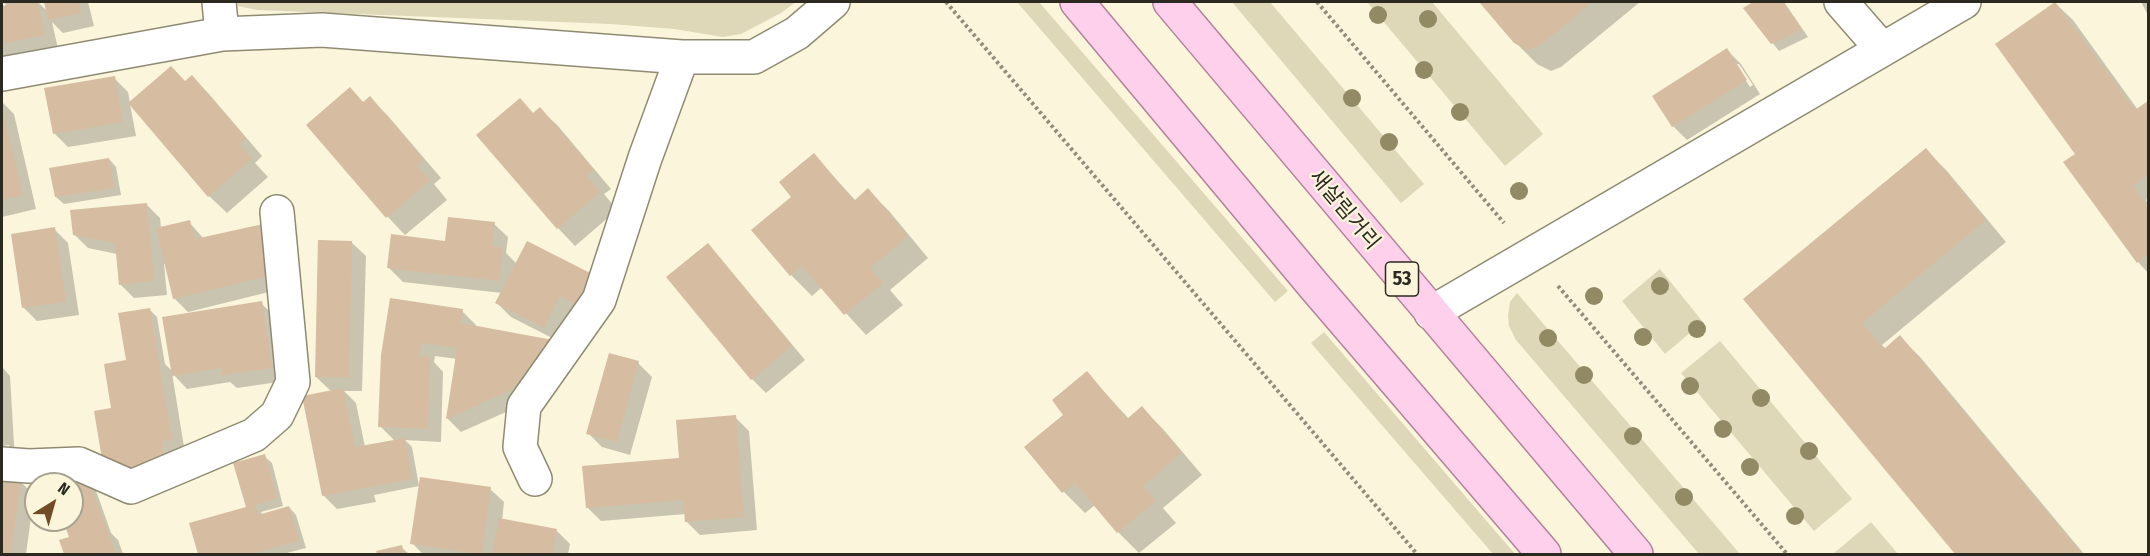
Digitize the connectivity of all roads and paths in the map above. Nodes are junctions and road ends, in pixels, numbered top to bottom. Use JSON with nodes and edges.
{"nodes":[{"id":1,"x":219,"y":2,"type":"edge"},
{"id":2,"x":833,"y":2,"type":"edge"},
{"id":3,"x":946,"y":2,"type":"edge"},
{"id":4,"x":1077,"y":2,"type":"edge"},
{"id":5,"x":1170,"y":2,"type":"edge"},
{"id":6,"x":1842,"y":2,"type":"edge"},
{"id":7,"x":1964,"y":2,"type":"edge"},
{"id":8,"x":222,"y":34,"type":"junction"},
{"id":9,"x":1882,"y":49,"type":"junction"},
{"id":10,"x":682,"y":57,"type":"junction"},
{"id":11,"x":2,"y":74,"type":"edge"},
{"id":12,"x":277,"y":212,"type":"dead end"},
{"id":13,"x":1431,"y":313,"type":"junction"},
{"id":14,"x":2,"y":464,"type":"edge"},
{"id":15,"x":535,"y":479,"type":"dead end"},
{"id":16,"x":1418,"y":555,"type":"edge"},
{"id":17,"x":1544,"y":555,"type":"edge"},
{"id":18,"x":1636,"y":555,"type":"edge"}],
"edges":[{"from":1,"to":8,"type":"street"},
{"from":2,"to":10,"type":"street"},
{"from":3,"to":16,"type":"path"},
{"from":4,"to":17,"type":"main road"},
{"from":5,"to":13,"type":"main road","name":"새살림거리","number":"53"},
{"from":6,"to":9,"type":"street"},
{"from":7,"to":9,"type":"street"},
{"from":8,"to":10,"type":"street"},
{"from":8,"to":11,"type":"street"},
{"from":9,"to":13,"type":"street"},
{"from":10,"to":15,"type":"street"},
{"from":12,"to":14,"type":"street"},
{"from":13,"to":18,"type":"main road","name":"새살림거리","number":"53"}]}
